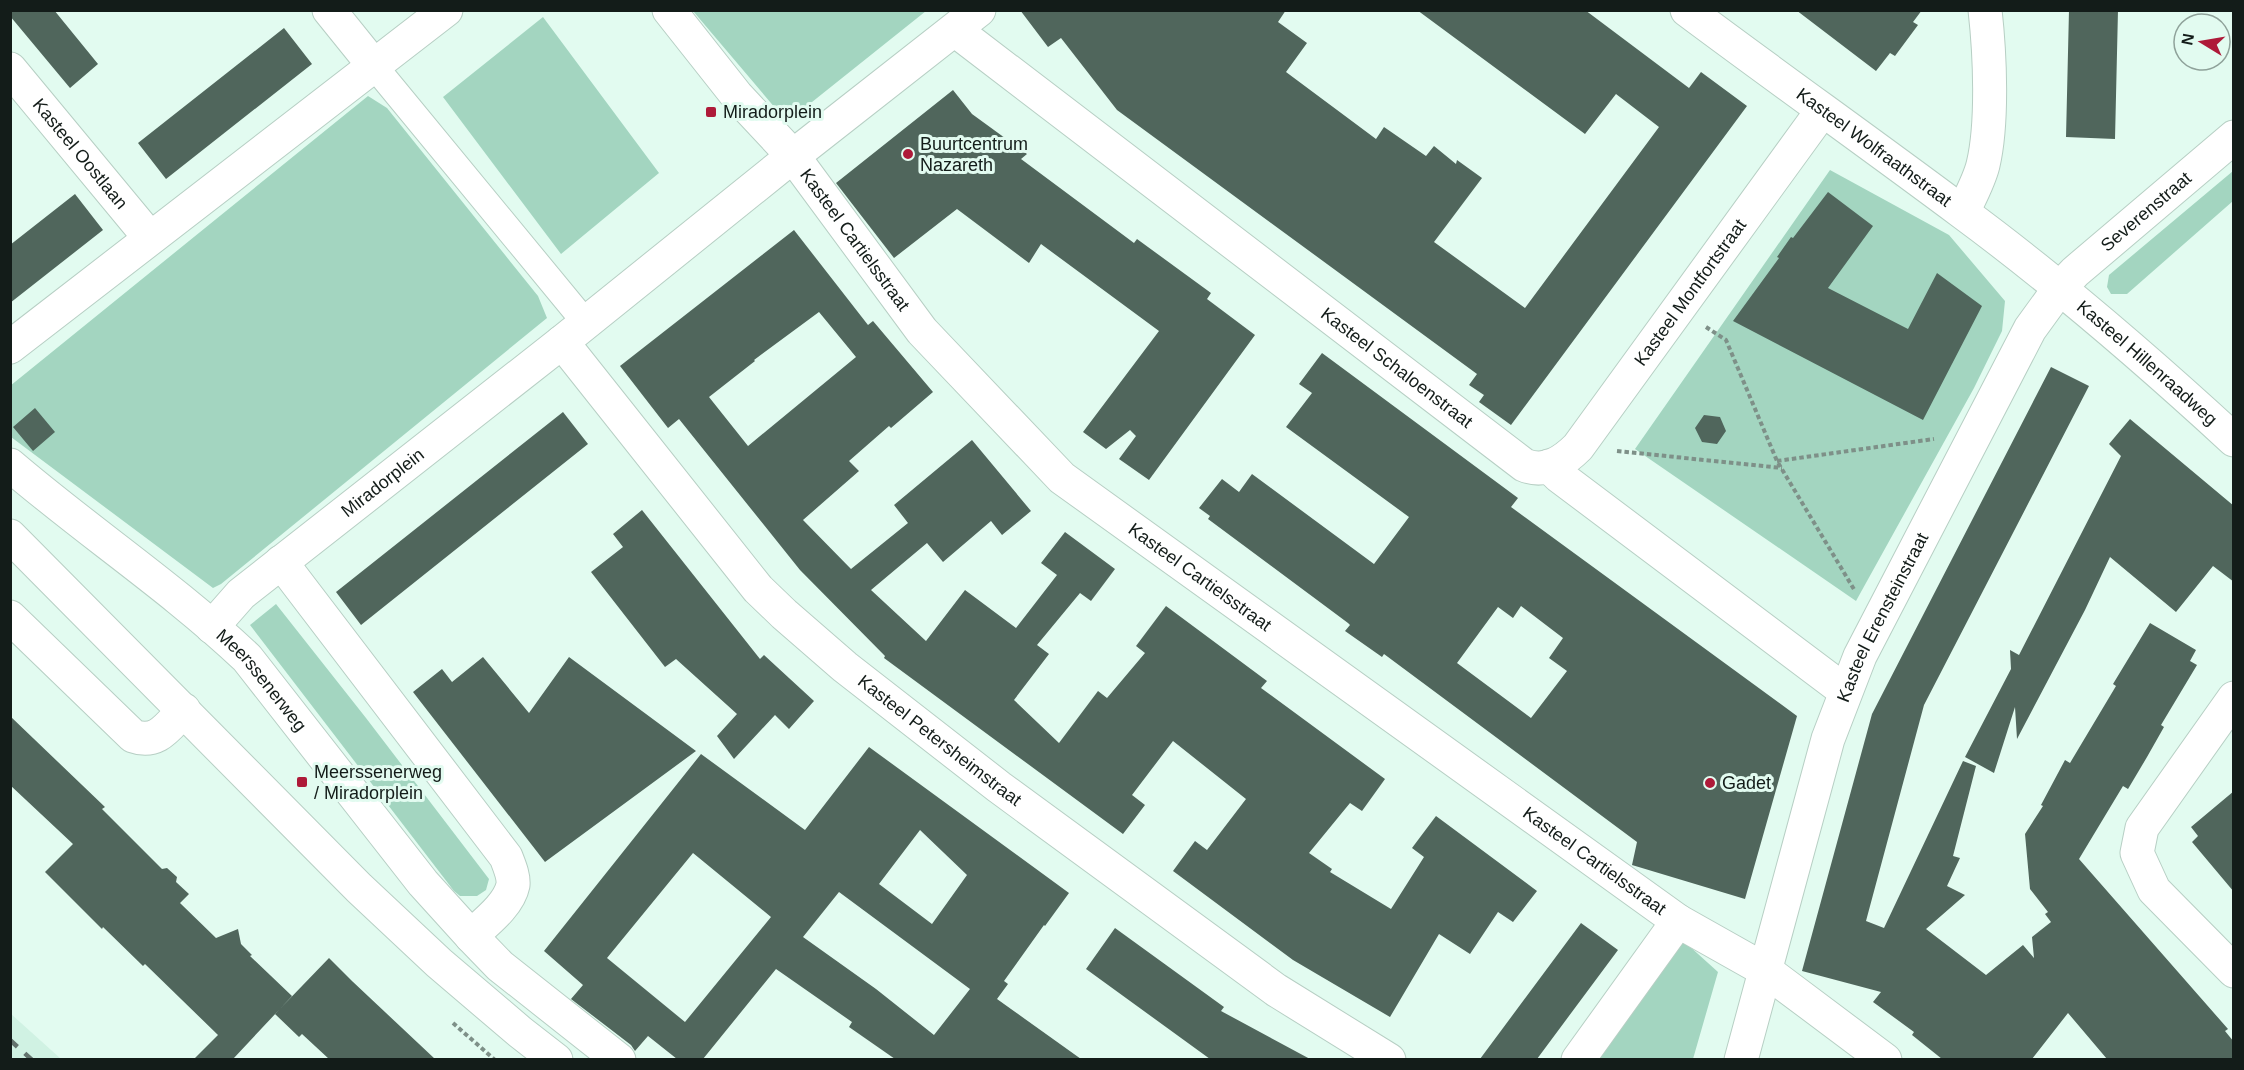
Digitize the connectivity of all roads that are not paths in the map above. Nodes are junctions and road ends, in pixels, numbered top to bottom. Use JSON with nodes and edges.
{"nodes":[{"id":1,"x":329,"y":10,"type":"edge"},
{"id":2,"x":446,"y":10,"type":"edge"},
{"id":3,"x":669,"y":10,"type":"edge"},
{"id":4,"x":1687,"y":10,"type":"edge"},
{"id":5,"x":1985,"y":10,"type":"edge"},
{"id":6,"x":967,"y":20,"type":"edge"},
{"id":7,"x":375,"y":67,"type":"junction"},
{"id":8,"x":10,"y":69,"type":"edge"},
{"id":9,"x":1822,"y":111,"type":"junction"},
{"id":10,"x":2234,"y":137,"type":"edge"},
{"id":11,"x":793,"y":156,"type":"junction"},
{"id":12,"x":1963,"y":212,"type":"junction"},
{"id":13,"x":150,"y":238,"type":"junction"},
{"id":14,"x":2059,"y":289,"type":"junction"},
{"id":15,"x":574,"y":332,"type":"junction"},
{"id":16,"x":10,"y":347,"type":"edge"},
{"id":17,"x":2234,"y":440,"type":"edge"},
{"id":18,"x":10,"y":465,"type":"edge"},
{"id":19,"x":1549,"y":466,"type":"junction"},
{"id":20,"x":10,"y":536,"type":"edge"},
{"id":21,"x":281,"y":562,"type":"junction"},
{"id":22,"x":10,"y":617,"type":"edge"},
{"id":23,"x":212,"y":627,"type":"junction"},
{"id":24,"x":1845,"y":691,"type":"junction"},
{"id":25,"x":2234,"y":698,"type":"edge"},
{"id":26,"x":184,"y":710,"type":"junction"},
{"id":27,"x":1678,"y":921,"type":"junction"},
{"id":28,"x":471,"y":936,"type":"junction"},
{"id":29,"x":1765,"y":970,"type":"junction"},
{"id":30,"x":2234,"y":971,"type":"edge"},
{"id":31,"x":556,"y":1059,"type":"edge"},
{"id":32,"x":619,"y":1059,"type":"edge"},
{"id":33,"x":1389,"y":1059,"type":"edge"},
{"id":34,"x":1578,"y":1059,"type":"edge"},
{"id":35,"x":1741,"y":1059,"type":"edge"},
{"id":36,"x":1885,"y":1059,"type":"edge"}],
"edges":[{"from":1,"to":7,"type":"street"},
{"from":2,"to":7,"type":"street"},
{"from":3,"to":11,"type":"street"},
{"from":4,"to":9,"type":"street","name":"Kasteel Wolfraathstraat"},
{"from":5,"to":12,"type":"street"},
{"from":6,"to":11,"type":"street","name":"Miradorplein"},
{"from":6,"to":19,"type":"street","name":"Kasteel Schaloenstraat"},
{"from":7,"to":13,"type":"street"},
{"from":7,"to":15,"type":"street"},
{"from":8,"to":13,"type":"street","name":"Kasteel Oostlaan"},
{"from":9,"to":12,"type":"street","name":"Kasteel Wolfraathstraat"},
{"from":9,"to":19,"type":"street","name":"Kasteel Montfortstraat"},
{"from":10,"to":14,"type":"street","name":"Severenstraat"},
{"from":11,"to":15,"type":"street","name":"Miradorplein"},
{"from":11,"to":27,"type":"street","name":"Kasteel Cartielsstraat"},
{"from":12,"to":14,"type":"street","name":"Kasteel Wolfraathstraat"},
{"from":13,"to":16,"type":"street"},
{"from":14,"to":17,"type":"street","name":"Kasteel Hillenraadweg"},
{"from":14,"to":24,"type":"street","name":"Kasteel Erensteinstraat"},
{"from":15,"to":21,"type":"street","name":"Miradorplein"},
{"from":15,"to":33,"type":"street","name":"Kasteel Petersheimstraat"},
{"from":18,"to":23,"type":"street","name":"Meerssenerweg"},
{"from":19,"to":24,"type":"street"},
{"from":20,"to":26,"type":"street"},
{"from":21,"to":23,"type":"street","name":"Miradorplein"},
{"from":21,"to":28,"type":"street"},
{"from":22,"to":26,"type":"street"},
{"from":23,"to":28,"type":"street","name":"Meerssenerweg"},
{"from":24,"to":29,"type":"street","name":"Kasteel Erensteinstraat"},
{"from":25,"to":30,"type":"street"},
{"from":26,"to":31,"type":"street"},
{"from":27,"to":29,"type":"street","name":"Kasteel Cartielsstraat"},
{"from":27,"to":34,"type":"street"},
{"from":28,"to":32,"type":"street","name":"Meerssenerweg"},
{"from":29,"to":35,"type":"street","name":"Kasteel Erensteinstraat"},
{"from":29,"to":36,"type":"street","name":"Kasteel Cartielsstraat"}]}
